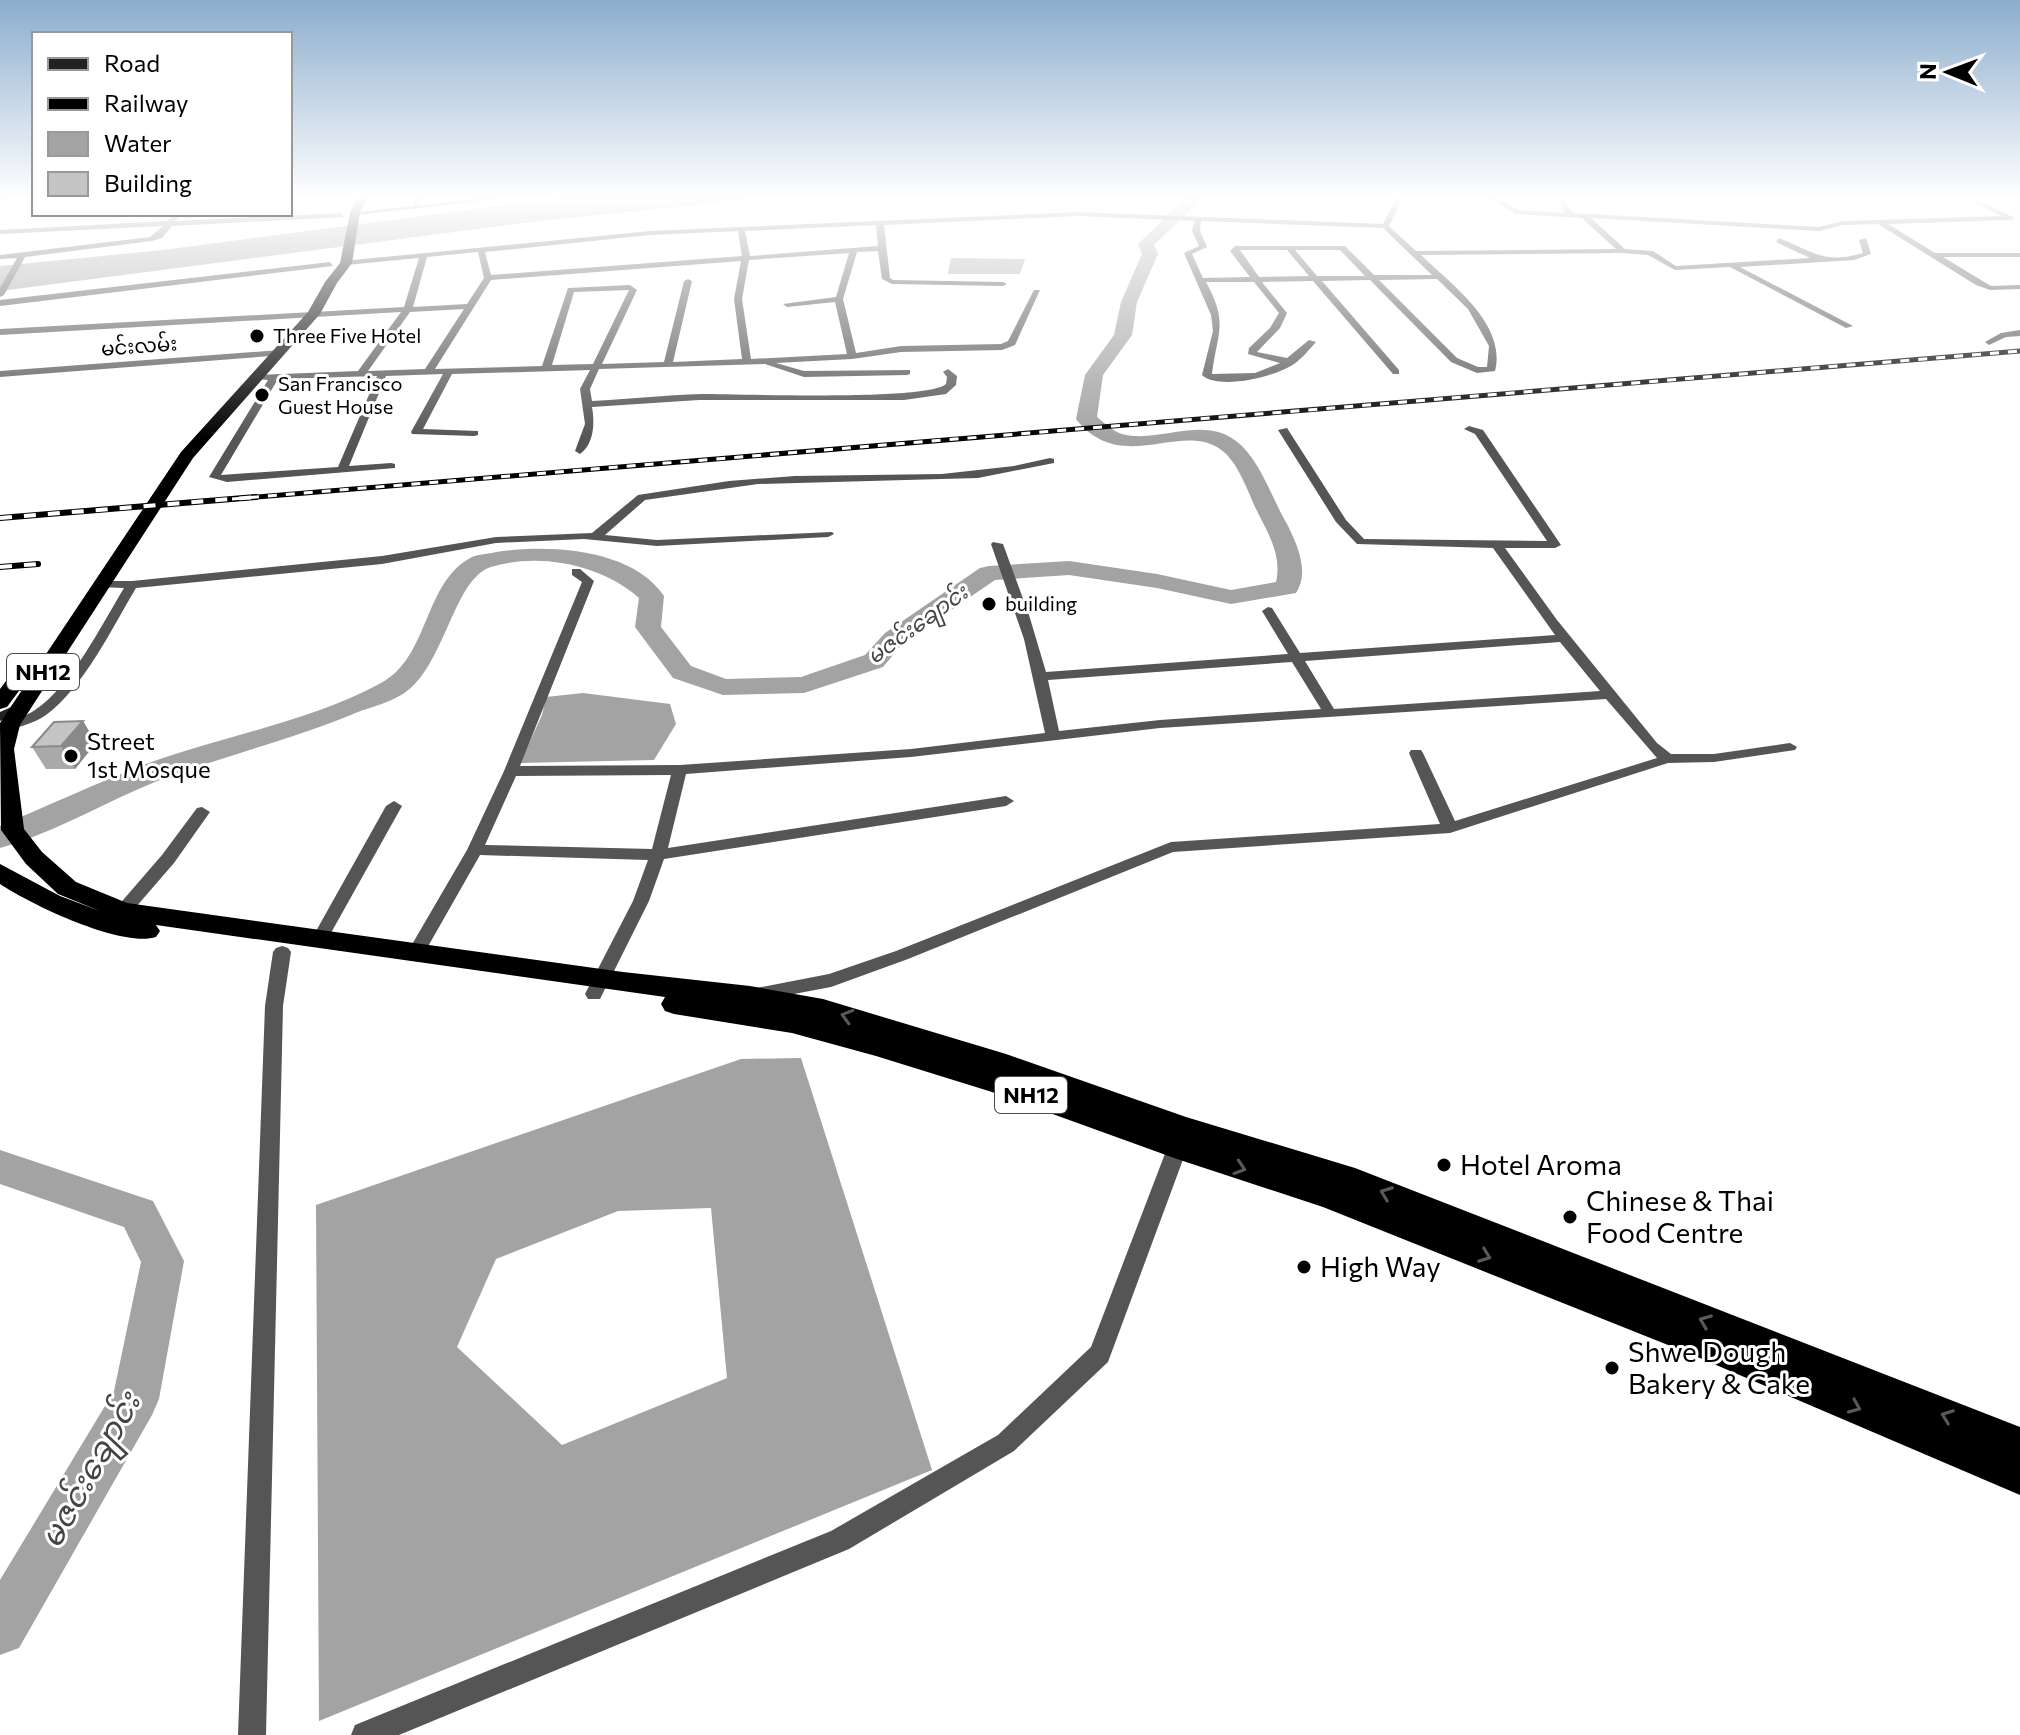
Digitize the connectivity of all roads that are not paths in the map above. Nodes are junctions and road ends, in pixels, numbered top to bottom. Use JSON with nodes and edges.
{"nodes":[{"id":1,"x":10,"y":277,"type":"edge"},
{"id":2,"x":196,"y":277,"type":"edge"},
{"id":3,"x":328,"y":277,"type":"edge"},
{"id":4,"x":420,"y":277,"type":"edge"},
{"id":5,"x":500,"y":277,"type":"edge"},
{"id":6,"x":571,"y":277,"type":"edge"},
{"id":7,"x":742,"y":277,"type":"edge"},
{"id":8,"x":846,"y":277,"type":"edge"},
{"id":9,"x":886,"y":277,"type":"edge"},
{"id":10,"x":1200,"y":277,"type":"edge"},
{"id":11,"x":1370,"y":277,"type":"junction"},
{"id":12,"x":1439,"y":277,"type":"joint"},
{"id":13,"x":1754,"y":277,"type":"edge"},
{"id":14,"x":1971,"y":277,"type":"edge"},
{"id":15,"x":488,"y":278,"type":"joint"},
{"id":16,"x":1258,"y":279,"type":"junction"},
{"id":17,"x":1315,"y":279,"type":"junction"},
{"id":18,"x":1202,"y":280,"type":"junction"},
{"id":19,"x":688,"y":281,"type":"dead end"},
{"id":20,"x":1003,"y":284,"type":"dead end"},
{"id":21,"x":2020,"y":287,"type":"edge"},
{"id":22,"x":571,"y":290,"type":"junction"},
{"id":23,"x":1037,"y":292,"type":"dead end"},
{"id":24,"x":0,"y":295,"type":"edge"},
{"id":25,"x":839,"y":299,"type":"junction"},
{"id":26,"x":0,"y":303,"type":"edge"},
{"id":27,"x":787,"y":304,"type":"dead end"},
{"id":28,"x":472,"y":306,"type":"junction"},
{"id":29,"x":410,"y":309,"type":"junction"},
{"id":30,"x":307,"y":314,"type":"junction"},
{"id":31,"x":1849,"y":326,"type":"dead end"},
{"id":32,"x":0,"y":332,"type":"edge"},
{"id":33,"x":2020,"y":333,"type":"edge"},
{"id":34,"x":1312,"y":342,"type":"dead end"},
{"id":35,"x":1989,"y":342,"type":"dead end"},
{"id":36,"x":274,"y":354,"type":"junction"},
{"id":37,"x":852,"y":356,"type":"junction"},
{"id":38,"x":760,"y":361,"type":"junction"},
{"id":39,"x":747,"y":362,"type":"junction"},
{"id":40,"x":1291,"y":362,"type":"junction"},
{"id":41,"x":668,"y":363,"type":"junction"},
{"id":42,"x":597,"y":366,"type":"junction"},
{"id":43,"x":546,"y":368,"type":"junction"},
{"id":44,"x":449,"y":371,"type":"junction"},
{"id":45,"x":428,"y":372,"type":"junction"},
{"id":46,"x":907,"y":372,"type":"dead end"},
{"id":47,"x":948,"y":372,"type":"dead end"},
{"id":48,"x":1396,"y":372,"type":"dead end"},
{"id":49,"x":383,"y":373,"type":"junction"},
{"id":50,"x":0,"y":374,"type":"edge"},
{"id":51,"x":361,"y":374,"type":"junction"},
{"id":52,"x":267,"y":377,"type":"junction"},
{"id":53,"x":587,"y":404,"type":"junction"},
{"id":54,"x":1469,"y":429,"type":"dead end"},
{"id":55,"x":1283,"y":430,"type":"dead end"},
{"id":56,"x":474,"y":433,"type":"dead end"},
{"id":57,"x":580,"y":451,"type":"dead end"},
{"id":58,"x":1050,"y":461,"type":"dead end"},
{"id":59,"x":391,"y":466,"type":"dead end"},
{"id":60,"x":342,"y":470,"type":"junction"},
{"id":61,"x":156,"y":488,"type":"junction"},
{"id":62,"x":129,"y":531,"type":"junction"},
{"id":63,"x":828,"y":534,"type":"dead end"},
{"id":64,"x":595,"y":537,"type":"junction"},
{"id":65,"x":997,"y":544,"type":"dead end"},
{"id":66,"x":1497,"y":545,"type":"junction"},
{"id":67,"x":576,"y":572,"type":"dead end"},
{"id":68,"x":102,"y":584,"type":"junction"},
{"id":69,"x":132,"y":585,"type":"junction"},
{"id":70,"x":1268,"y":611,"type":"dead end"},
{"id":71,"x":1564,"y":638,"type":"junction"},
{"id":72,"x":1298,"y":658,"type":"junction"},
{"id":73,"x":1042,"y":676,"type":"junction"},
{"id":74,"x":1609,"y":695,"type":"junction"},
{"id":75,"x":1330,"y":713,"type":"junction"},
{"id":76,"x":5,"y":716,"type":"edge"},
{"id":77,"x":1053,"y":737,"type":"junction"},
{"id":78,"x":1790,"y":747,"type":"dead end"},
{"id":79,"x":1416,"y":753,"type":"dead end"},
{"id":80,"x":1667,"y":759,"type":"junction"},
{"id":81,"x":680,"y":770,"type":"junction"},
{"id":82,"x":511,"y":771,"type":"junction"},
{"id":83,"x":1006,"y":801,"type":"dead end"},
{"id":84,"x":394,"y":806,"type":"dead end"},
{"id":85,"x":202,"y":812,"type":"dead end"},
{"id":86,"x":1450,"y":828,"type":"junction"},
{"id":87,"x":475,"y":850,"type":"junction"},
{"id":88,"x":658,"y":855,"type":"junction"},
{"id":89,"x":0,"y":873,"type":"edge"},
{"id":90,"x":123,"y":911,"type":"junction"},
{"id":91,"x":319,"y":940,"type":"junction"},
{"id":92,"x":282,"y":952,"type":"junction"},
{"id":93,"x":416,"y":953,"type":"junction"},
{"id":94,"x":598,"y":986,"type":"junction"},
{"id":95,"x":750,"y":996,"type":"junction"},
{"id":96,"x":1181,"y":1138,"type":"junction"},
{"id":97,"x":2018,"y":1444,"type":"edge"},
{"id":98,"x":2020,"y":1475,"type":"edge"},
{"id":99,"x":252,"y":1735,"type":"edge"},
{"id":100,"x":365,"y":1735,"type":"edge"}],
"edges":[{"from":1,"to":24,"type":"street"},
{"from":2,"to":26,"type":"street"},
{"from":3,"to":30,"type":"highway","number":"NH12"},
{"from":4,"to":29,"type":"street"},
{"from":5,"to":15,"type":"street"},
{"from":6,"to":22,"type":"street"},
{"from":7,"to":39,"type":"street"},
{"from":8,"to":25,"type":"street"},
{"from":9,"to":20,"type":"street"},
{"from":10,"to":18,"type":"street"},
{"from":11,"to":12,"type":"street"},
{"from":11,"to":12,"type":"street"},
{"from":11,"to":17,"type":"street"},
{"from":13,"to":31,"type":"street"},
{"from":14,"to":21,"type":"street"},
{"from":15,"to":28,"type":"street"},
{"from":16,"to":17,"type":"street"},
{"from":16,"to":18,"type":"street"},
{"from":16,"to":40,"type":"street"},
{"from":17,"to":48,"type":"street"},
{"from":18,"to":40,"type":"street"},
{"from":19,"to":41,"type":"street"},
{"from":22,"to":42,"type":"street"},
{"from":22,"to":43,"type":"street"},
{"from":23,"to":37,"type":"street"},
{"from":25,"to":27,"type":"street"},
{"from":25,"to":37,"type":"street"},
{"from":28,"to":29,"type":"street"},
{"from":28,"to":45,"type":"street"},
{"from":29,"to":30,"type":"street"},
{"from":29,"to":51,"type":"street"},
{"from":30,"to":32,"type":"street"},
{"from":30,"to":36,"type":"highway","number":"NH12"},
{"from":33,"to":35,"type":"street"},
{"from":34,"to":40,"type":"street"},
{"from":36,"to":50,"type":"street","name":"မင်းလမ်း"},
{"from":36,"to":52,"type":"highway","number":"NH12"},
{"from":36,"to":61,"type":"highway","number":"NH12"},
{"from":37,"to":38,"type":"street"},
{"from":38,"to":39,"type":"street"},
{"from":38,"to":46,"type":"street"},
{"from":39,"to":41,"type":"street"},
{"from":41,"to":42,"type":"street"},
{"from":42,"to":43,"type":"street"},
{"from":42,"to":53,"type":"street"},
{"from":43,"to":44,"type":"street"},
{"from":44,"to":45,"type":"street"},
{"from":44,"to":56,"type":"street"},
{"from":45,"to":49,"type":"street"},
{"from":47,"to":53,"type":"street"},
{"from":49,"to":51,"type":"street"},
{"from":49,"to":60,"type":"street"},
{"from":51,"to":52,"type":"street"},
{"from":52,"to":60,"type":"street"},
{"from":52,"to":61,"type":"highway","number":"NH12"},
{"from":53,"to":57,"type":"street"},
{"from":54,"to":66,"type":"street"},
{"from":55,"to":66,"type":"street"},
{"from":58,"to":64,"type":"street"},
{"from":59,"to":60,"type":"street"},
{"from":61,"to":62,"type":"highway","number":"NH12"},
{"from":62,"to":68,"type":"highway","number":"NH12"},
{"from":62,"to":76,"type":"highway","number":"NH12"},
{"from":63,"to":64,"type":"street"},
{"from":64,"to":69,"type":"street"},
{"from":65,"to":73,"type":"street"},
{"from":66,"to":71,"type":"street"},
{"from":67,"to":82,"type":"street"},
{"from":68,"to":69,"type":"street"},
{"from":68,"to":76,"type":"highway","number":"NH12"},
{"from":69,"to":76,"type":"street"},
{"from":70,"to":72,"type":"street"},
{"from":71,"to":72,"type":"street"},
{"from":71,"to":74,"type":"street"},
{"from":72,"to":73,"type":"street"},
{"from":72,"to":75,"type":"street"},
{"from":73,"to":77,"type":"street"},
{"from":74,"to":75,"type":"street"},
{"from":74,"to":80,"type":"street"},
{"from":75,"to":77,"type":"street"},
{"from":76,"to":90,"type":"highway","number":"NH12"},
{"from":77,"to":81,"type":"street"},
{"from":78,"to":80,"type":"street"},
{"from":79,"to":86,"type":"street"},
{"from":80,"to":86,"type":"street"},
{"from":81,"to":82,"type":"street"},
{"from":81,"to":88,"type":"street"},
{"from":82,"to":87,"type":"street"},
{"from":83,"to":88,"type":"street"},
{"from":84,"to":91,"type":"street"},
{"from":85,"to":90,"type":"street"},
{"from":86,"to":95,"type":"street"},
{"from":87,"to":88,"type":"street"},
{"from":87,"to":93,"type":"street"},
{"from":88,"to":94,"type":"street"},
{"from":89,"to":92,"type":"highway","number":"NH12"},
{"from":90,"to":91,"type":"highway","number":"NH12"},
{"from":91,"to":93,"type":"highway","number":"NH12"},
{"from":92,"to":94,"type":"highway","number":"NH12"},
{"from":92,"to":99,"type":"street"},
{"from":93,"to":94,"type":"highway","number":"NH12"},
{"from":94,"to":95,"type":"highway","number":"NH12"},
{"from":94,"to":96,"type":"highway","number":"NH12"},
{"from":96,"to":95,"type":"highway","number":"NH12","one_way":true},
{"from":97,"to":96,"type":"highway","number":"NH12","one_way":true},
{"from":96,"to":98,"type":"highway","number":"NH12","one_way":true},
{"from":96,"to":100,"type":"street"},
{"from":97,"to":98,"type":"street"}]}
